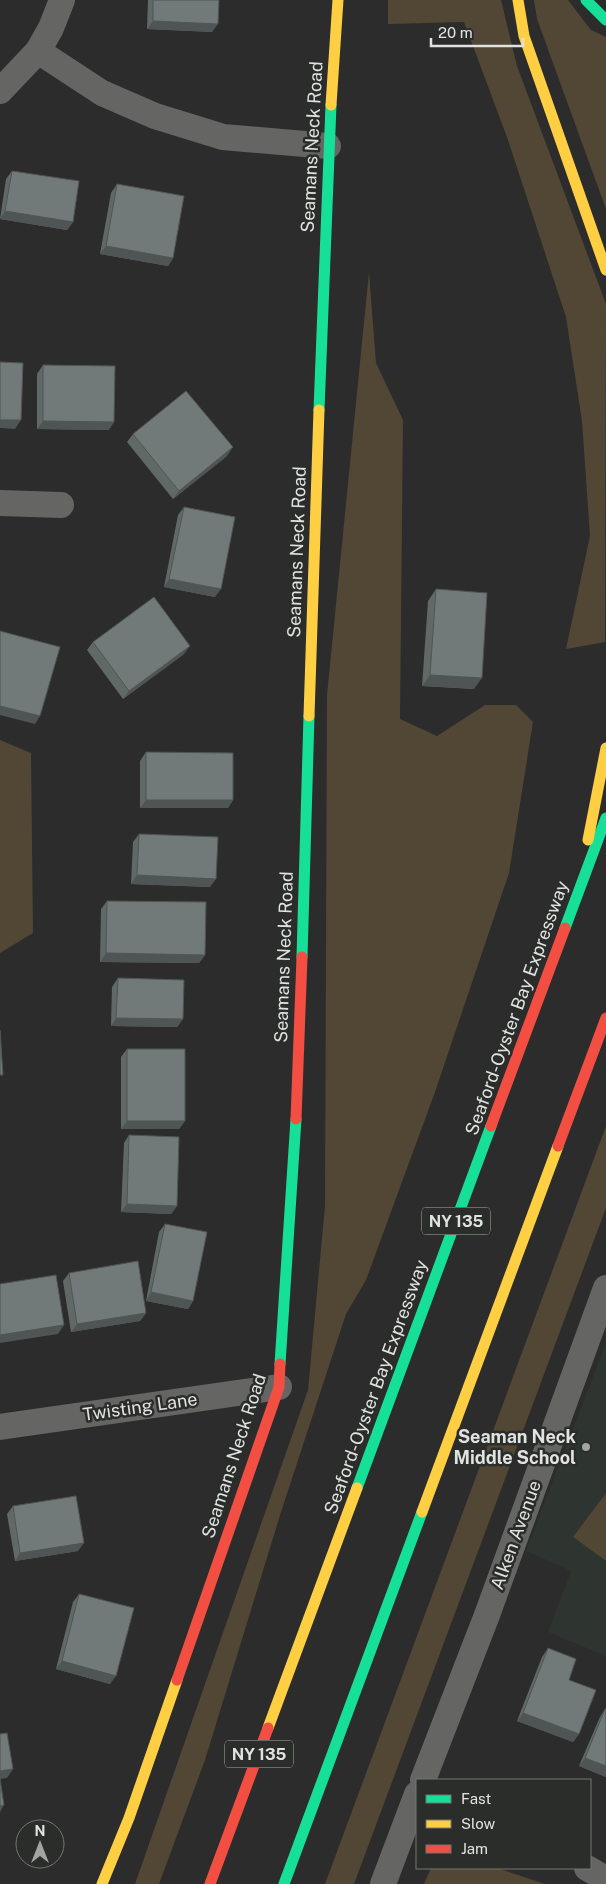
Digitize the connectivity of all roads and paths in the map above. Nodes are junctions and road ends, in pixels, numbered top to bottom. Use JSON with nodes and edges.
{"nodes":[{"id":1,"x":62,"y":0,"type":"edge"},
{"id":2,"x":338,"y":0,"type":"edge"},
{"id":3,"x":518,"y":0,"type":"edge"},
{"id":4,"x":586,"y":0,"type":"edge"},
{"id":5,"x":606,"y":20,"type":"edge"},
{"id":6,"x":38,"y":50,"type":"junction"},
{"id":7,"x":0,"y":91,"type":"edge"},
{"id":8,"x":328,"y":146,"type":"junction"},
{"id":9,"x":606,"y":270,"type":"edge"},
{"id":10,"x":0,"y":503,"type":"edge"},
{"id":11,"x":61,"y":505,"type":"dead end"},
{"id":12,"x":606,"y":748,"type":"edge"},
{"id":13,"x":606,"y":818,"type":"edge"},
{"id":14,"x":575,"y":900,"type":"junction"},
{"id":15,"x":606,"y":1018,"type":"edge"},
{"id":16,"x":606,"y":1288,"type":"edge"},
{"id":17,"x":279,"y":1387,"type":"junction"},
{"id":18,"x":0,"y":1427,"type":"edge"},
{"id":19,"x":422,"y":1779,"type":"edge"},
{"id":20,"x":415,"y":1806,"type":"edge"},
{"id":21,"x":589,"y":1869,"type":"edge"},
{"id":22,"x":606,"y":1878,"type":"edge"},
{"id":23,"x":102,"y":1884,"type":"edge"},
{"id":24,"x":210,"y":1884,"type":"edge"},
{"id":25,"x":284,"y":1884,"type":"edge"},
{"id":26,"x":383,"y":1884,"type":"edge"}],
"edges":[{"from":1,"to":6,"type":"street"},
{"from":2,"to":8,"type":"main road","name":"Seamans Neck Road"},
{"from":3,"to":9,"type":"main road"},
{"from":4,"to":5,"type":"main road"},
{"from":6,"to":7,"type":"street"},
{"from":6,"to":8,"type":"street"},
{"from":8,"to":17,"type":"main road","name":"Seamans Neck Road"},
{"from":10,"to":11,"type":"street"},
{"from":12,"to":14,"type":"main road"},
{"from":13,"to":14,"type":"main road","name":"Seaford-Oyster Bay Expressway","number":"NY 135"},
{"from":14,"to":24,"type":"main road","name":"Seaford-Oyster Bay Expressway","number":"NY 135"},
{"from":15,"to":25,"type":"main road"},
{"from":16,"to":19,"type":"street","name":"Alken Avenue"},
{"from":17,"to":18,"type":"street","name":"Twisting Lane"},
{"from":17,"to":23,"type":"main road","name":"Seamans Neck Road"},
{"from":20,"to":26,"type":"street"},
{"from":21,"to":22,"type":"street"}]}
